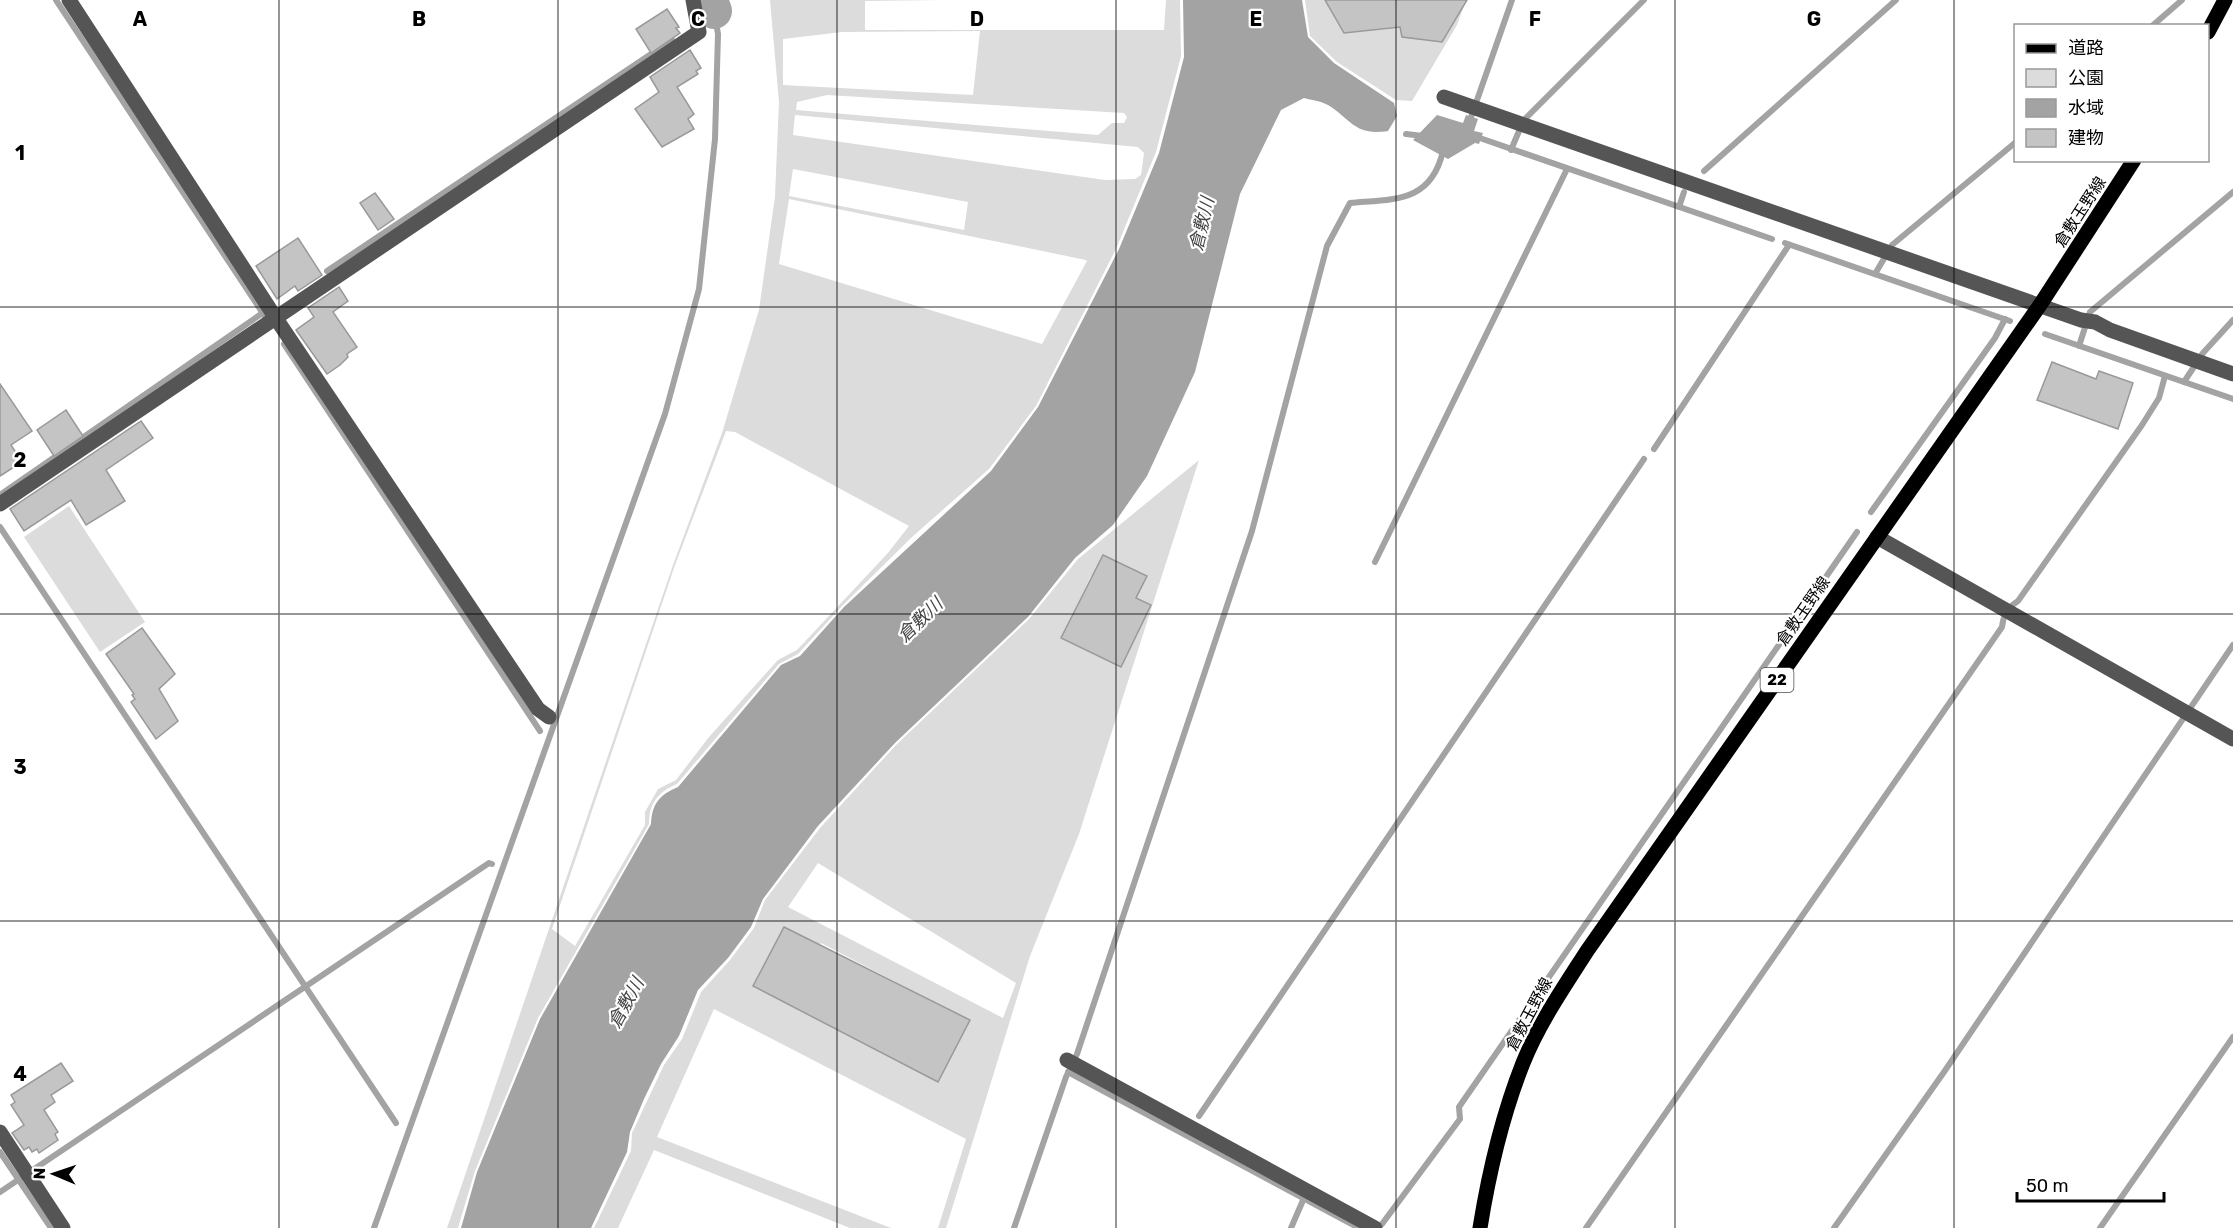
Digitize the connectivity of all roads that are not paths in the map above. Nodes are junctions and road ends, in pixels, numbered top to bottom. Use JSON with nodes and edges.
{"nodes":[{"id":1,"x":69,"y":0,"type":"edge"},
{"id":2,"x":693,"y":0,"type":"edge"},
{"id":3,"x":2225,"y":0,"type":"edge"},
{"id":4,"x":2209,"y":30,"type":"edge"},
{"id":5,"x":1444,"y":97,"type":"dead end"},
{"id":6,"x":2133,"y":162,"type":"edge"},
{"id":7,"x":2040,"y":305,"type":"junction"},
{"id":8,"x":275,"y":317,"type":"junction"},
{"id":9,"x":2233,"y":374,"type":"edge"},
{"id":10,"x":0,"y":504,"type":"edge"},
{"id":11,"x":1877,"y":537,"type":"junction"},
{"id":12,"x":549,"y":717,"type":"dead end"},
{"id":13,"x":2233,"y":739,"type":"edge"},
{"id":14,"x":1073,"y":1063,"type":"dead end"},
{"id":15,"x":0,"y":1132,"type":"edge"},
{"id":16,"x":63,"y":1228,"type":"edge"},
{"id":17,"x":1375,"y":1228,"type":"edge"},
{"id":18,"x":1480,"y":1228,"type":"edge"}],
"edges":[{"from":1,"to":8,"type":"street"},
{"from":2,"to":8,"type":"street"},
{"from":3,"to":4,"type":"main road"},
{"from":5,"to":7,"type":"street"},
{"from":6,"to":7,"type":"main road","name":"倉敷玉野線","number":"22"},
{"from":7,"to":9,"type":"street"},
{"from":7,"to":11,"type":"main road","name":"倉敷玉野線","number":"22"},
{"from":8,"to":10,"type":"street"},
{"from":8,"to":12,"type":"street"},
{"from":11,"to":13,"type":"street"},
{"from":11,"to":18,"type":"main road","name":"倉敷玉野線","number":"22"},
{"from":14,"to":17,"type":"street"},
{"from":15,"to":16,"type":"street"}]}
